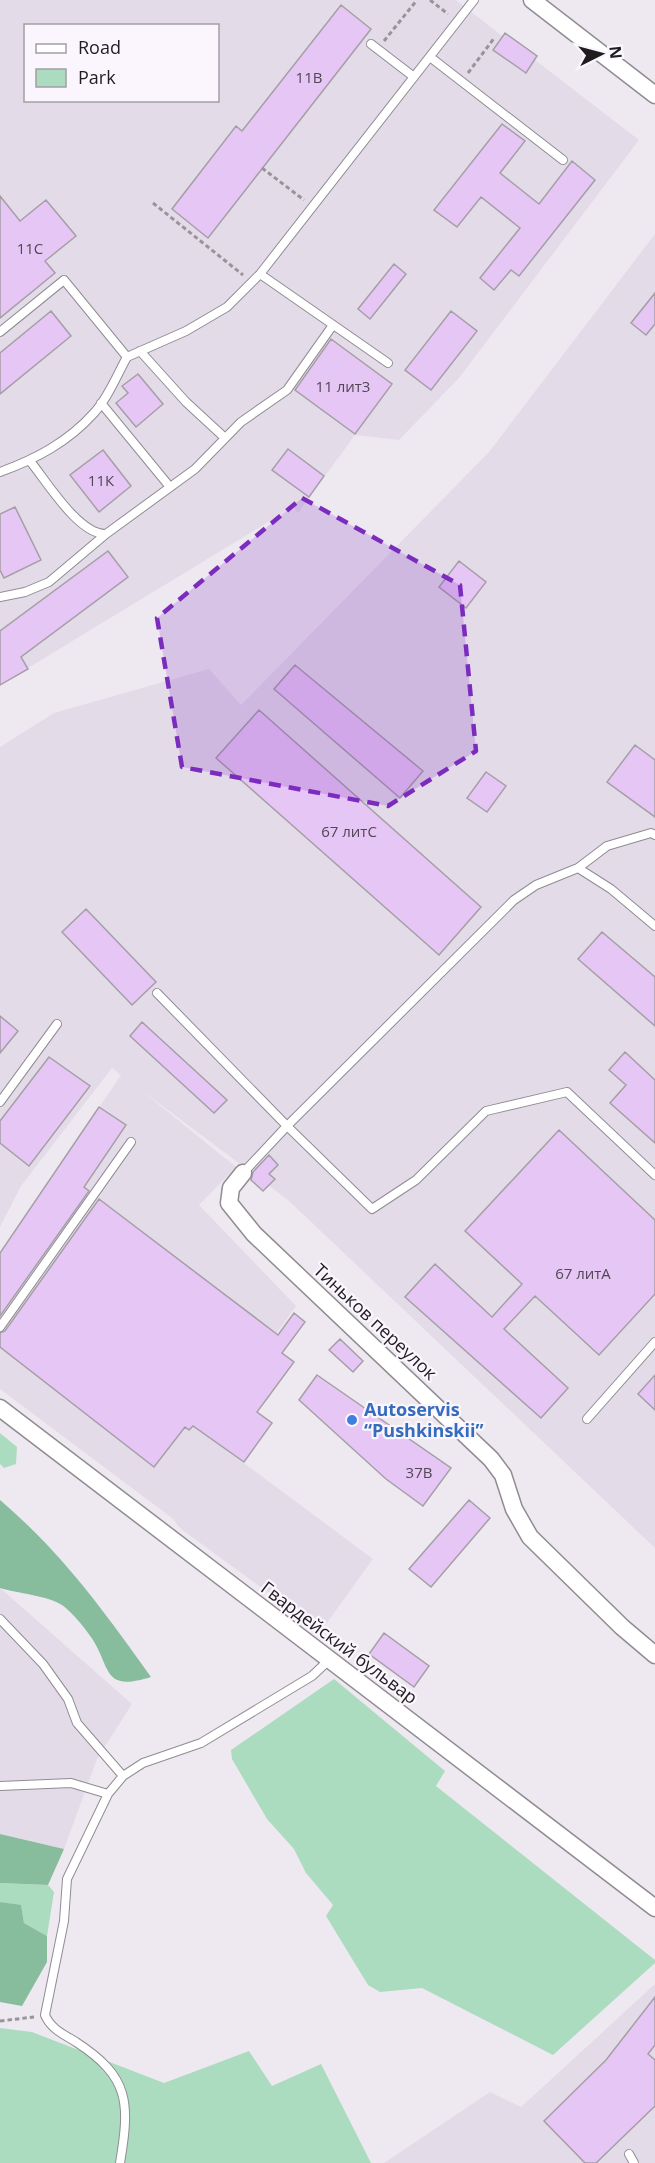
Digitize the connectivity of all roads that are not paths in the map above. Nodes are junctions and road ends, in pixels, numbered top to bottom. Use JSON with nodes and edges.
{"nodes":[{"id":1,"x":474,"y":0,"type":"edge"},
{"id":2,"x":532,"y":0,"type":"edge"},
{"id":3,"x":375,"y":46,"type":"road end"},
{"id":4,"x":430,"y":57,"type":"junction"},
{"id":5,"x":414,"y":77,"type":"junction"},
{"id":6,"x":654,"y":93,"type":"edge"},
{"id":7,"x":563,"y":160,"type":"dead end"},
{"id":8,"x":260,"y":274,"type":"junction"},
{"id":9,"x":333,"y":325,"type":"junction"},
{"id":10,"x":0,"y":332,"type":"edge"},
{"id":11,"x":140,"y":351,"type":"junction"},
{"id":12,"x":127,"y":357,"type":"junction"},
{"id":13,"x":388,"y":363,"type":"dead end"},
{"id":14,"x":100,"y":403,"type":"junction"},
{"id":15,"x":225,"y":438,"type":"junction"},
{"id":16,"x":30,"y":461,"type":"junction"},
{"id":17,"x":0,"y":472,"type":"edge"},
{"id":18,"x":170,"y":487,"type":"junction"},
{"id":19,"x":106,"y":534,"type":"junction"},
{"id":20,"x":0,"y":597,"type":"edge"},
{"id":21,"x":655,"y":835,"type":"edge"},
{"id":22,"x":578,"y":868,"type":"junction"},
{"id":23,"x":655,"y":926,"type":"edge"},
{"id":24,"x":157,"y":993,"type":"dead end"},
{"id":25,"x":57,"y":1024,"type":"dead end"},
{"id":26,"x":0,"y":1102,"type":"edge"},
{"id":27,"x":287,"y":1126,"type":"junction"},
{"id":28,"x":131,"y":1142,"type":"dead end"},
{"id":29,"x":243,"y":1173,"type":"joint"},
{"id":30,"x":655,"y":1175,"type":"edge"},
{"id":31,"x":0,"y":1327,"type":"edge"},
{"id":32,"x":655,"y":1342,"type":"edge"},
{"id":33,"x":0,"y":1408,"type":"edge"},
{"id":34,"x":587,"y":1419,"type":"dead end"},
{"id":35,"x":0,"y":1619,"type":"edge"},
{"id":36,"x":655,"y":1655,"type":"edge"},
{"id":37,"x":329,"y":1660,"type":"junction"},
{"id":38,"x":123,"y":1776,"type":"junction"},
{"id":39,"x":0,"y":1786,"type":"edge"},
{"id":40,"x":108,"y":1794,"type":"junction"},
{"id":41,"x":655,"y":1908,"type":"edge"},
{"id":42,"x":629,"y":2154,"type":"dead end"},
{"id":43,"x":120,"y":2163,"type":"edge"},
{"id":44,"x":634,"y":2163,"type":"edge"}],
"edges":[{"from":1,"to":4,"type":"lane"},
{"from":2,"to":6,"type":"street"},
{"from":3,"to":5,"type":"lane"},
{"from":4,"to":5,"type":"lane"},
{"from":4,"to":7,"type":"lane"},
{"from":5,"to":8,"type":"lane"},
{"from":8,"to":9,"type":"lane"},
{"from":8,"to":11,"type":"lane"},
{"from":9,"to":13,"type":"lane"},
{"from":9,"to":15,"type":"lane"},
{"from":10,"to":12,"type":"lane"},
{"from":11,"to":12,"type":"lane"},
{"from":11,"to":15,"type":"lane"},
{"from":12,"to":14,"type":"lane"},
{"from":14,"to":16,"type":"lane"},
{"from":14,"to":18,"type":"lane"},
{"from":15,"to":18,"type":"lane"},
{"from":16,"to":17,"type":"lane"},
{"from":16,"to":19,"type":"lane"},
{"from":18,"to":19,"type":"lane"},
{"from":19,"to":20,"type":"lane"},
{"from":21,"to":22,"type":"lane"},
{"from":22,"to":23,"type":"lane"},
{"from":22,"to":27,"type":"lane"},
{"from":24,"to":27,"type":"lane"},
{"from":25,"to":26,"type":"lane"},
{"from":27,"to":29,"type":"lane"},
{"from":27,"to":30,"type":"lane"},
{"from":28,"to":31,"type":"lane"},
{"from":29,"to":36,"type":"street","name":"Тиньков переулок"},
{"from":32,"to":34,"type":"lane"},
{"from":33,"to":37,"type":"street","name":"Гвардейский бульвар"},
{"from":35,"to":38,"type":"lane"},
{"from":37,"to":38,"type":"lane"},
{"from":37,"to":41,"type":"street","name":"Гвардейский бульвар"},
{"from":38,"to":40,"type":"lane"},
{"from":39,"to":40,"type":"lane"},
{"from":40,"to":43,"type":"lane"},
{"from":42,"to":44,"type":"lane"}]}
